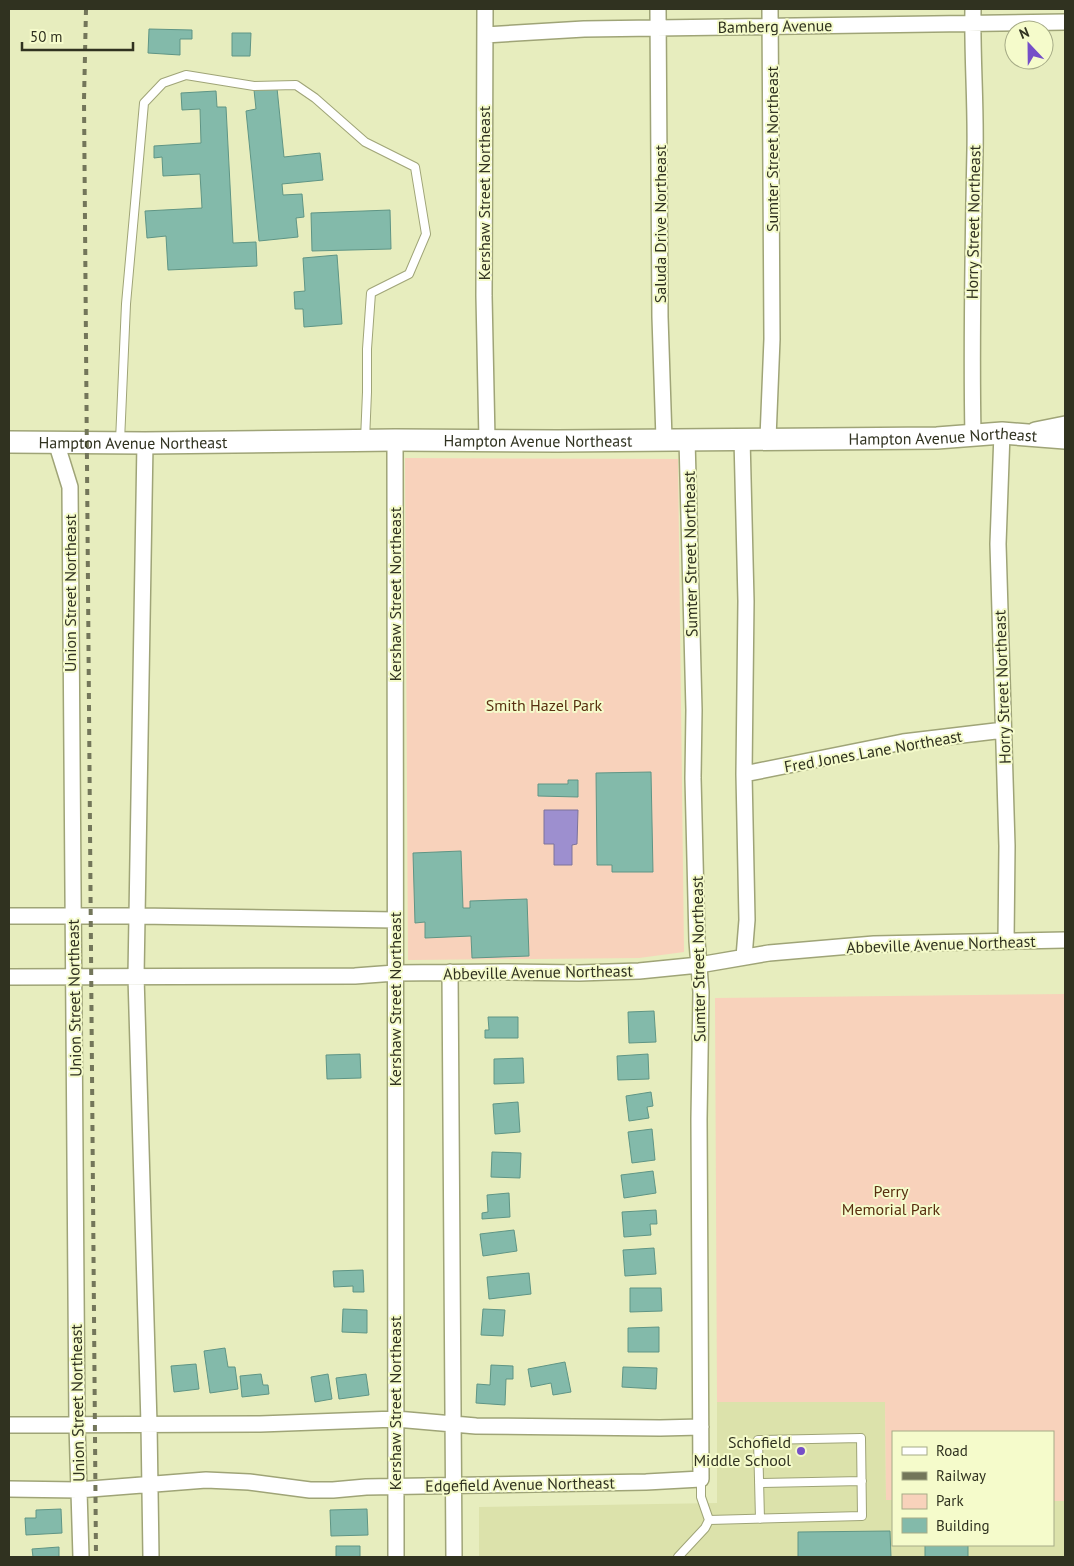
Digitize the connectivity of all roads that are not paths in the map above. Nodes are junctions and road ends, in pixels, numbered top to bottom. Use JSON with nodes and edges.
{"nodes":[{"id":1,"x":485,"y":9,"type":"edge"},
{"id":2,"x":658,"y":9,"type":"edge"},
{"id":3,"x":770,"y":9,"type":"edge"},
{"id":4,"x":973,"y":15,"type":"edge"},
{"id":5,"x":1065,"y":22,"type":"edge"},
{"id":6,"x":771,"y":26,"type":"junction"},
{"id":7,"x":659,"y":28,"type":"junction"},
{"id":8,"x":484,"y":35,"type":"junction"},
{"id":9,"x":1065,"y":424,"type":"edge"},
{"id":10,"x":1002,"y":433,"type":"junction"},
{"id":11,"x":973,"y":436,"type":"junction"},
{"id":12,"x":742,"y":438,"type":"junction"},
{"id":13,"x":768,"y":438,"type":"junction"},
{"id":14,"x":1065,"y":438,"type":"edge"},
{"id":15,"x":664,"y":439,"type":"junction"},
{"id":16,"x":688,"y":439,"type":"junction"},
{"id":17,"x":365,"y":440,"type":"junction"},
{"id":18,"x":395,"y":440,"type":"junction"},
{"id":19,"x":487,"y":440,"type":"junction"},
{"id":20,"x":9,"y":442,"type":"edge"},
{"id":21,"x":56,"y":442,"type":"junction"},
{"id":22,"x":120,"y":443,"type":"junction"},
{"id":23,"x":145,"y":443,"type":"junction"},
{"id":24,"x":1004,"y":730,"type":"junction"},
{"id":25,"x":744,"y":774,"type":"junction"},
{"id":26,"x":9,"y":916,"type":"edge"},
{"id":27,"x":73,"y":916,"type":"junction"},
{"id":28,"x":138,"y":916,"type":"junction"},
{"id":29,"x":395,"y":920,"type":"junction"},
{"id":30,"x":1065,"y":940,"type":"edge"},
{"id":31,"x":1006,"y":941,"type":"junction"},
{"id":32,"x":744,"y":957,"type":"junction"},
{"id":33,"x":699,"y":966,"type":"junction"},
{"id":34,"x":450,"y":972,"type":"junction"},
{"id":35,"x":395,"y":973,"type":"junction"},
{"id":36,"x":74,"y":975,"type":"junction"},
{"id":37,"x":136,"y":976,"type":"junction"},
{"id":38,"x":9,"y":977,"type":"edge"},
{"id":39,"x":396,"y":1419,"type":"junction"},
{"id":40,"x":149,"y":1424,"type":"junction"},
{"id":41,"x":9,"y":1425,"type":"edge"},
{"id":42,"x":77,"y":1425,"type":"junction"},
{"id":43,"x":454,"y":1425,"type":"junction"},
{"id":44,"x":701,"y":1427,"type":"junction"},
{"id":45,"x":702,"y":1479,"type":"junction"},
{"id":46,"x":862,"y":1481,"type":"junction"},
{"id":47,"x":759,"y":1483,"type":"junction"},
{"id":48,"x":150,"y":1485,"type":"junction"},
{"id":49,"x":454,"y":1485,"type":"junction"},
{"id":50,"x":396,"y":1486,"type":"junction"},
{"id":51,"x":9,"y":1489,"type":"edge"},
{"id":52,"x":78,"y":1490,"type":"junction"},
{"id":53,"x":760,"y":1519,"type":"junction"},
{"id":54,"x":709,"y":1520,"type":"junction"},
{"id":55,"x":81,"y":1557,"type":"edge"},
{"id":56,"x":151,"y":1557,"type":"edge"},
{"id":57,"x":396,"y":1557,"type":"edge"},
{"id":58,"x":454,"y":1557,"type":"edge"},
{"id":59,"x":678,"y":1557,"type":"edge"}],
"edges":[{"from":1,"to":8,"type":"street","name":"Kershaw Street Northeast"},
{"from":2,"to":7,"type":"street","name":"Saluda Drive Northeast"},
{"from":3,"to":6,"type":"street","name":"Sumter Street Northeast"},
{"from":4,"to":5,"type":"street","name":"Bamberg Avenue"},
{"from":4,"to":6,"type":"street","name":"Bamberg Avenue"},
{"from":4,"to":11,"type":"street","name":"Horry Street Northeast"},
{"from":6,"to":7,"type":"street","name":"Bamberg Avenue"},
{"from":6,"to":13,"type":"street","name":"Sumter Street Northeast"},
{"from":7,"to":8,"type":"street","name":"Bamberg Avenue"},
{"from":7,"to":15,"type":"street","name":"Saluda Drive Northeast"},
{"from":8,"to":19,"type":"street","name":"Kershaw Street Northeast"},
{"from":9,"to":10,"type":"street"},
{"from":10,"to":11,"type":"street","name":"Hampton Avenue Northeast"},
{"from":10,"to":14,"type":"street","name":"Hampton Avenue Northeast"},
{"from":10,"to":24,"type":"street","name":"Horry Street Northeast"},
{"from":11,"to":13,"type":"street","name":"Hampton Avenue Northeast"},
{"from":12,"to":13,"type":"street","name":"Hampton Avenue Northeast"},
{"from":12,"to":16,"type":"street","name":"Hampton Avenue Northeast"},
{"from":12,"to":25,"type":"street"},
{"from":15,"to":16,"type":"street","name":"Hampton Avenue Northeast"},
{"from":15,"to":19,"type":"street","name":"Hampton Avenue Northeast"},
{"from":16,"to":33,"type":"street","name":"Sumter Street Northeast"},
{"from":17,"to":18,"type":"street","name":"Hampton Avenue Northeast"},
{"from":17,"to":22,"type":"lane"},
{"from":17,"to":23,"type":"street","name":"Hampton Avenue Northeast"},
{"from":18,"to":19,"type":"street","name":"Hampton Avenue Northeast"},
{"from":18,"to":29,"type":"street","name":"Kershaw Street Northeast"},
{"from":20,"to":21,"type":"street","name":"Hampton Avenue Northeast"},
{"from":21,"to":22,"type":"street","name":"Hampton Avenue Northeast"},
{"from":21,"to":27,"type":"street","name":"Union Street Northeast"},
{"from":22,"to":23,"type":"street","name":"Hampton Avenue Northeast"},
{"from":23,"to":28,"type":"street"},
{"from":24,"to":25,"type":"street","name":"Fred Jones Lane Northeast"},
{"from":24,"to":31,"type":"street","name":"Horry Street Northeast"},
{"from":25,"to":32,"type":"street"},
{"from":26,"to":27,"type":"street"},
{"from":27,"to":28,"type":"street"},
{"from":27,"to":36,"type":"street","name":"Union Street Northeast"},
{"from":28,"to":29,"type":"street"},
{"from":28,"to":37,"type":"street"},
{"from":29,"to":35,"type":"street","name":"Kershaw Street Northeast"},
{"from":30,"to":31,"type":"street","name":"Abbeville Avenue Northeast"},
{"from":31,"to":32,"type":"street","name":"Abbeville Avenue Northeast"},
{"from":32,"to":33,"type":"street","name":"Abbeville Avenue Northeast"},
{"from":33,"to":34,"type":"street","name":"Abbeville Avenue Northeast"},
{"from":33,"to":44,"type":"street","name":"Sumter Street Northeast"},
{"from":34,"to":35,"type":"street","name":"Abbeville Avenue Northeast"},
{"from":34,"to":43,"type":"street"},
{"from":35,"to":37,"type":"street","name":"Abbeville Avenue Northeast"},
{"from":35,"to":39,"type":"street","name":"Kershaw Street Northeast"},
{"from":36,"to":37,"type":"street","name":"Abbeville Avenue Northeast"},
{"from":36,"to":38,"type":"street","name":"Abbeville Avenue Northeast"},
{"from":36,"to":42,"type":"street","name":"Union Street Northeast"},
{"from":37,"to":40,"type":"street"},
{"from":39,"to":40,"type":"street"},
{"from":39,"to":43,"type":"street"},
{"from":39,"to":50,"type":"street","name":"Kershaw Street Northeast"},
{"from":40,"to":42,"type":"street"},
{"from":40,"to":48,"type":"street"},
{"from":41,"to":42,"type":"street"},
{"from":42,"to":52,"type":"street","name":"Union Street Northeast"},
{"from":43,"to":44,"type":"street"},
{"from":43,"to":49,"type":"street"},
{"from":44,"to":45,"type":"street","name":"Sumter Street Northeast"},
{"from":45,"to":49,"type":"street","name":"Edgefield Avenue Northeast"},
{"from":45,"to":54,"type":"lane"},
{"from":46,"to":47,"type":"lane"},
{"from":46,"to":47,"type":"lane"},
{"from":46,"to":53,"type":"lane"},
{"from":47,"to":53,"type":"lane"},
{"from":48,"to":50,"type":"street","name":"Edgefield Avenue Northeast"},
{"from":48,"to":52,"type":"street","name":"Edgefield Avenue Northeast"},
{"from":48,"to":56,"type":"street"},
{"from":49,"to":50,"type":"street","name":"Edgefield Avenue Northeast"},
{"from":49,"to":58,"type":"street"},
{"from":50,"to":57,"type":"street","name":"Kershaw Street Northeast"},
{"from":51,"to":52,"type":"street","name":"Edgefield Avenue Northeast"},
{"from":52,"to":55,"type":"street","name":"Union Street Northeast"},
{"from":53,"to":54,"type":"lane"},
{"from":54,"to":59,"type":"lane"}]}
